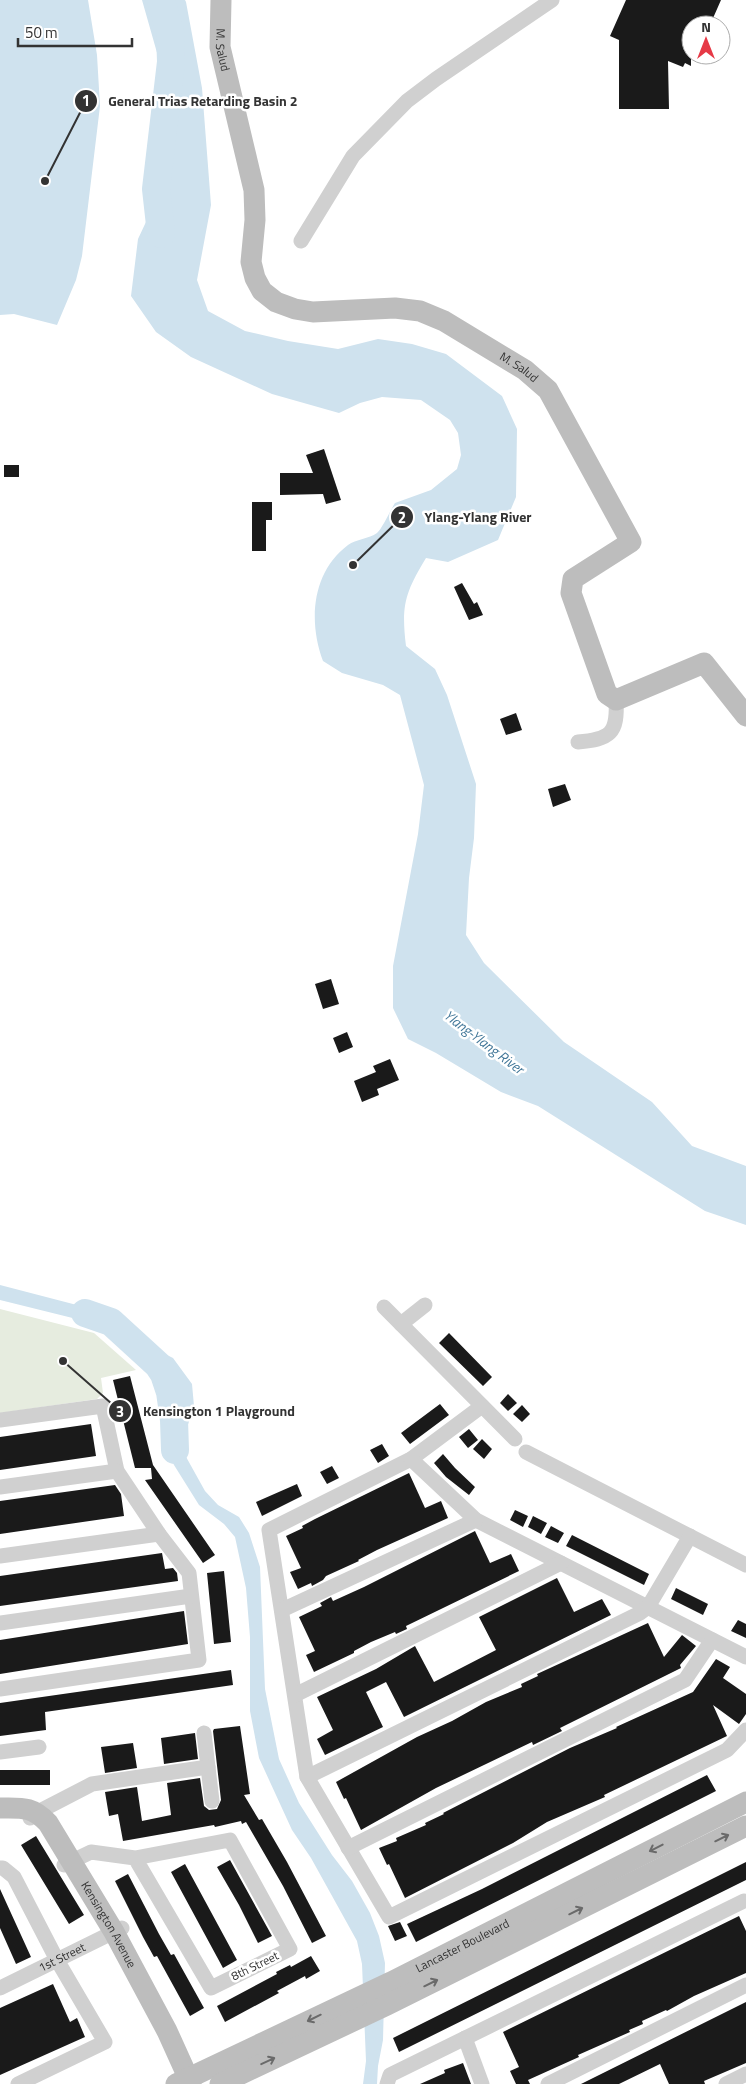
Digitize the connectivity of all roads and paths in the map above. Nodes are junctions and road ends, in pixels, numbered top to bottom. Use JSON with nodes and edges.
{"nodes":[{"id":1,"x":221,"y":0,"type":"edge"},
{"id":2,"x":552,"y":0,"type":"edge"},
{"id":3,"x":301,"y":241,"type":"dead end"},
{"id":4,"x":616,"y":700,"type":"junction"},
{"id":5,"x":746,"y":716,"type":"edge"},
{"id":6,"x":578,"y":742,"type":"dead end"},
{"id":7,"x":424,"y":1306,"type":"dead end"},
{"id":8,"x":384,"y":1307,"type":"dead end"},
{"id":9,"x":401,"y":1324,"type":"junction"},
{"id":10,"x":482,"y":1406,"type":"junction"},
{"id":11,"x":0,"y":1420,"type":"edge"},
{"id":12,"x":515,"y":1439,"type":"dead end"},
{"id":13,"x":526,"y":1452,"type":"dead end"},
{"id":14,"x":411,"y":1459,"type":"junction"},
{"id":15,"x":117,"y":1471,"type":"junction"},
{"id":16,"x":0,"y":1487,"type":"edge"},
{"id":17,"x":476,"y":1520,"type":"junction"},
{"id":18,"x":159,"y":1534,"type":"junction"},
{"id":19,"x":690,"y":1536,"type":"junction"},
{"id":20,"x":0,"y":1556,"type":"edge"},
{"id":21,"x":562,"y":1563,"type":"junction"},
{"id":22,"x":746,"y":1565,"type":"edge"},
{"id":23,"x":191,"y":1596,"type":"junction"},
{"id":24,"x":648,"y":1607,"type":"junction"},
{"id":25,"x":282,"y":1610,"type":"junction"},
{"id":26,"x":0,"y":1623,"type":"edge"},
{"id":27,"x":712,"y":1640,"type":"junction"},
{"id":28,"x":746,"y":1657,"type":"edge"},
{"id":29,"x":0,"y":1689,"type":"edge"},
{"id":30,"x":295,"y":1695,"type":"junction"},
{"id":31,"x":746,"y":1730,"type":"edge"},
{"id":32,"x":204,"y":1733,"type":"dead end"},
{"id":33,"x":39,"y":1747,"type":"dead end"},
{"id":34,"x":0,"y":1752,"type":"edge"},
{"id":35,"x":208,"y":1767,"type":"junction"},
{"id":36,"x":307,"y":1777,"type":"junction"},
{"id":37,"x":212,"y":1801,"type":"dead end"},
{"id":38,"x":746,"y":1802,"type":"edge"},
{"id":39,"x":0,"y":1808,"type":"edge"},
{"id":40,"x":34,"y":1815,"type":"junction"},
{"id":41,"x":746,"y":1826,"type":"edge"},
{"id":42,"x":348,"y":1848,"type":"junction"},
{"id":43,"x":135,"y":1858,"type":"junction"},
{"id":44,"x":67,"y":1863,"type":"junction"},
{"id":45,"x":0,"y":1868,"type":"edge"},
{"id":46,"x":743,"y":1899,"type":"edge"},
{"id":47,"x":118,"y":1930,"type":"junction"},
{"id":48,"x":57,"y":1960,"type":"junction"},
{"id":49,"x":746,"y":1985,"type":"edge"},
{"id":50,"x":0,"y":1988,"type":"edge"},
{"id":51,"x":358,"y":2008,"type":"junction"},
{"id":52,"x":465,"y":2038,"type":"junction"},
{"id":53,"x":746,"y":2074,"type":"edge"},
{"id":54,"x":185,"y":2082,"type":"edge"},
{"id":55,"x":18,"y":2084,"type":"edge"},
{"id":56,"x":220,"y":2084,"type":"edge"},
{"id":57,"x":386,"y":2084,"type":"edge"},
{"id":58,"x":482,"y":2084,"type":"edge"},
{"id":59,"x":548,"y":2084,"type":"edge"},
{"id":60,"x":726,"y":2084,"type":"edge"}],
"edges":[{"from":1,"to":4,"type":"street","name":"M. Salud"},
{"from":2,"to":3,"type":"street"},
{"from":4,"to":5,"type":"street"},
{"from":4,"to":6,"type":"street"},
{"from":7,"to":9,"type":"street"},
{"from":8,"to":9,"type":"street"},
{"from":9,"to":10,"type":"street"},
{"from":10,"to":12,"type":"street"},
{"from":10,"to":14,"type":"street"},
{"from":11,"to":15,"type":"street"},
{"from":13,"to":19,"type":"street"},
{"from":14,"to":17,"type":"street"},
{"from":14,"to":25,"type":"street"},
{"from":15,"to":16,"type":"street"},
{"from":15,"to":18,"type":"street"},
{"from":17,"to":21,"type":"street"},
{"from":17,"to":25,"type":"street"},
{"from":18,"to":20,"type":"street"},
{"from":18,"to":23,"type":"street"},
{"from":19,"to":22,"type":"street"},
{"from":19,"to":24,"type":"street"},
{"from":21,"to":24,"type":"street"},
{"from":21,"to":30,"type":"street"},
{"from":23,"to":26,"type":"street"},
{"from":23,"to":29,"type":"street"},
{"from":24,"to":27,"type":"street"},
{"from":24,"to":36,"type":"street"},
{"from":25,"to":30,"type":"street"},
{"from":27,"to":28,"type":"street"},
{"from":27,"to":42,"type":"street"},
{"from":30,"to":36,"type":"street"},
{"from":31,"to":42,"type":"street"},
{"from":32,"to":35,"type":"street"},
{"from":33,"to":34,"type":"street"},
{"from":35,"to":37,"type":"street"},
{"from":35,"to":40,"type":"street"},
{"from":36,"to":42,"type":"street"},
{"from":38,"to":51,"type":"street","name":"Lancaster Boulevard","one_way":true},
{"from":39,"to":40,"type":"street"},
{"from":40,"to":44,"type":"street","name":"Kensington Avenue"},
{"from":51,"to":41,"type":"street","name":"Lancaster Boulevard","one_way":true},
{"from":43,"to":43,"type":"street","name":"8th Street"},
{"from":43,"to":44,"type":"street","name":"8th Street"},
{"from":44,"to":47,"type":"street","name":"Kensington Avenue"},
{"from":45,"to":48,"type":"street"},
{"from":46,"to":52,"type":"street"},
{"from":47,"to":48,"type":"street","name":"1st Street"},
{"from":47,"to":54,"type":"street","name":"Kensington Avenue"},
{"from":48,"to":50,"type":"street","name":"1st Street"},
{"from":48,"to":55,"type":"street"},
{"from":49,"to":59,"type":"street"},
{"from":51,"to":54,"type":"street","name":"Lancaster Boulevard","one_way":true},
{"from":56,"to":51,"type":"street","name":"Lancaster Boulevard","one_way":true},
{"from":52,"to":57,"type":"street"},
{"from":52,"to":58,"type":"street"},
{"from":53,"to":60,"type":"street"}]}
